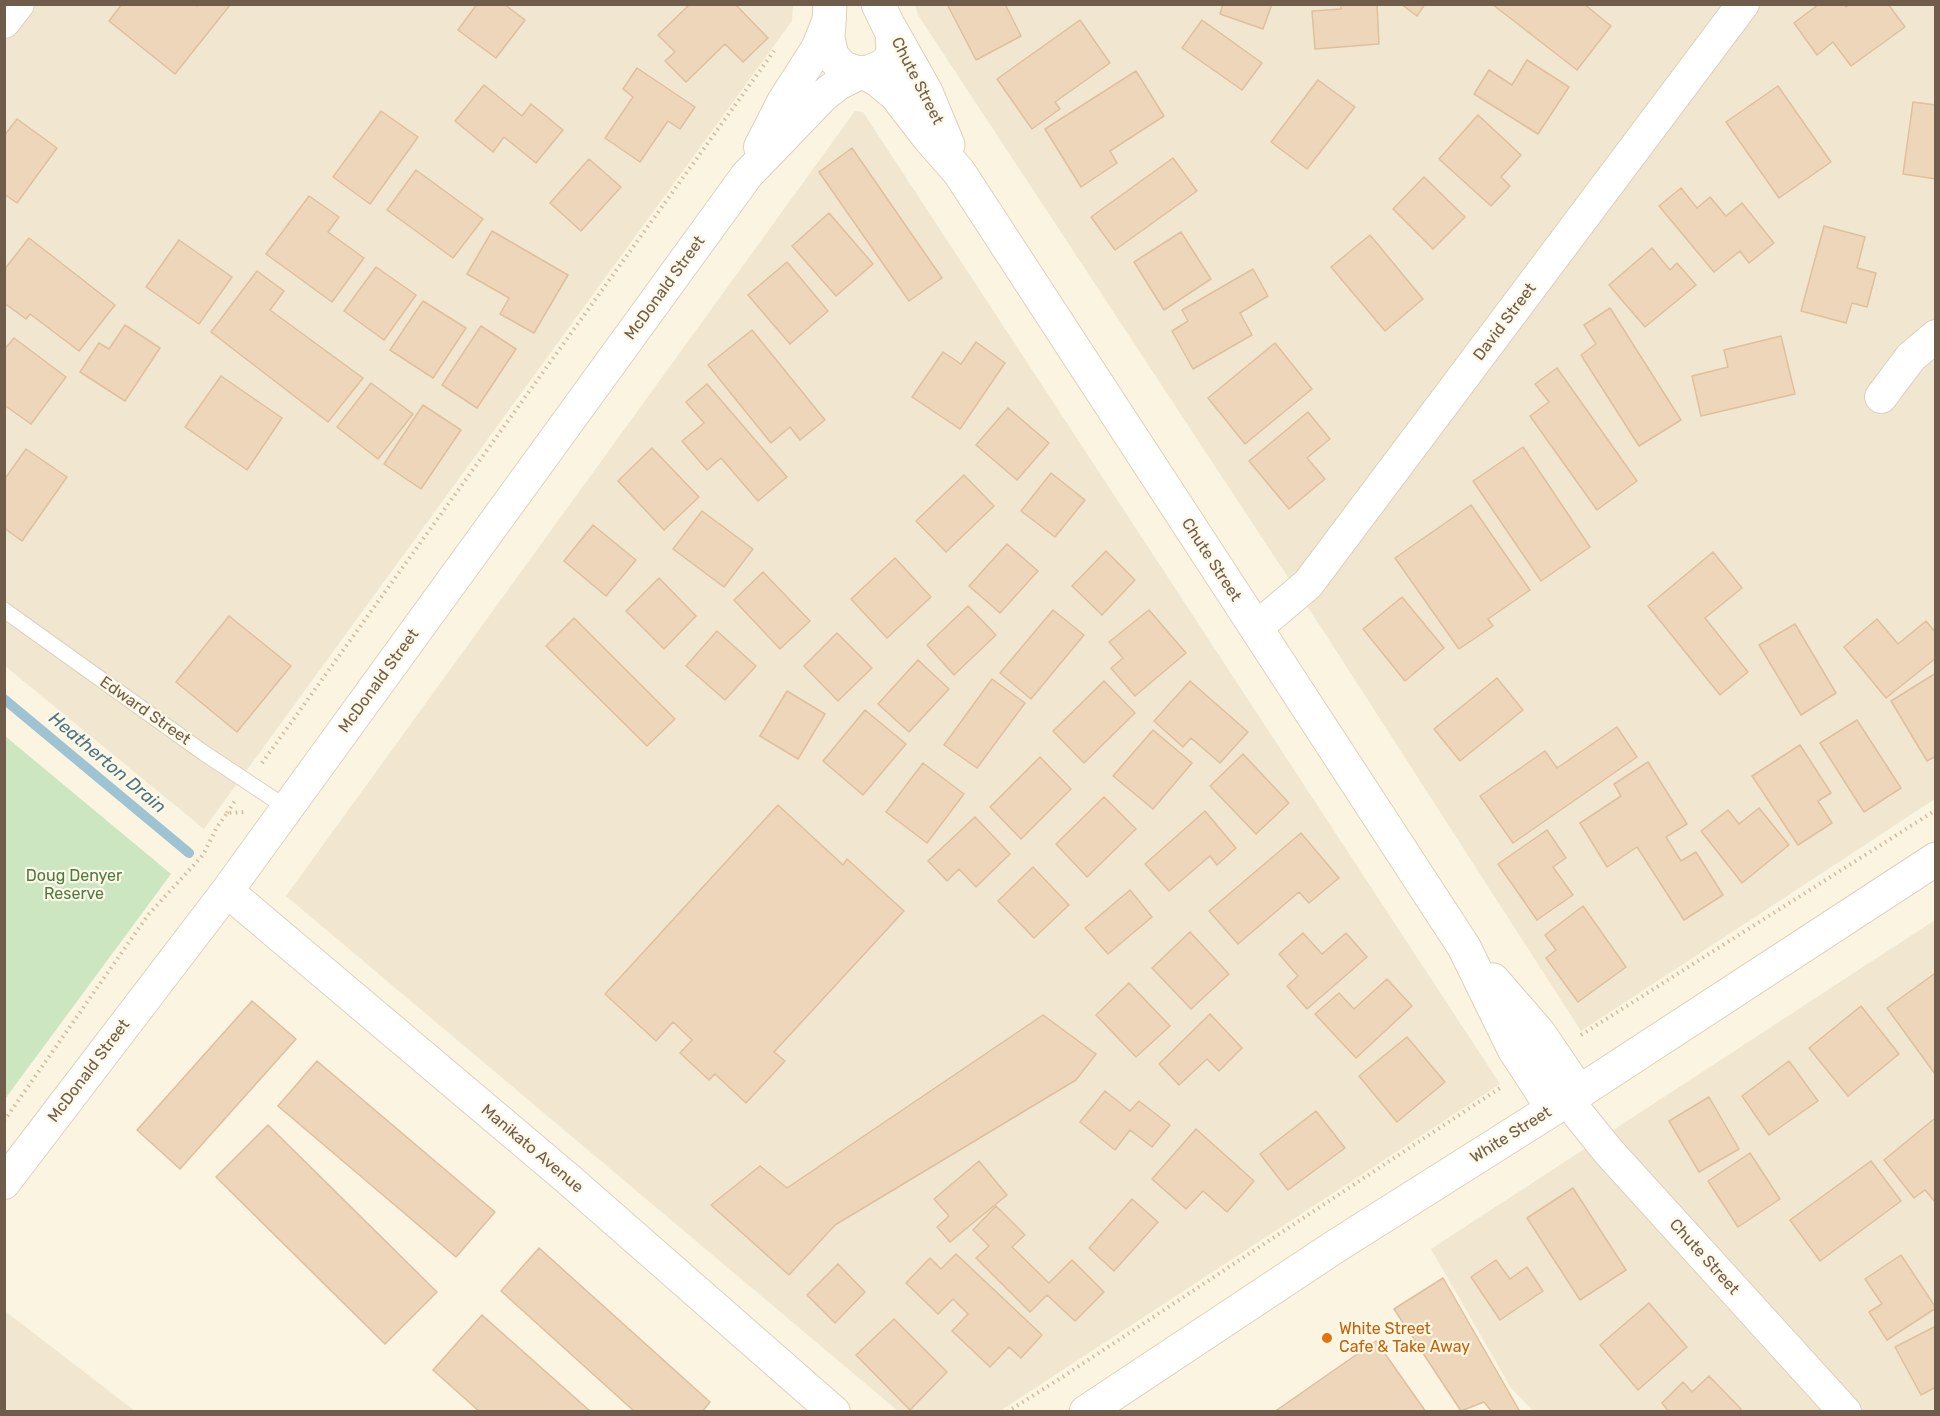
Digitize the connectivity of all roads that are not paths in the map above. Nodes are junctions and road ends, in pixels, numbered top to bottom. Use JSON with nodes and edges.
{"nodes":[{"id":1,"x":18,"y":4,"type":"edge"},
{"id":2,"x":1743,"y":4,"type":"edge"},
{"id":3,"x":830,"y":11,"type":"edge"},
{"id":4,"x":883,"y":14,"type":"edge"},
{"id":5,"x":4,"y":22,"type":"edge"},
{"id":6,"x":862,"y":73,"type":"junction"},
{"id":7,"x":959,"y":172,"type":"junction"},
{"id":8,"x":747,"y":175,"type":"junction"},
{"id":9,"x":1935,"y":336,"type":"edge"},
{"id":10,"x":1881,"y":397,"type":"dead end"},
{"id":11,"x":4,"y":610,"type":"edge"},
{"id":12,"x":1256,"y":628,"type":"junction"},
{"id":13,"x":287,"y":808,"type":"junction"},
{"id":14,"x":1935,"y":859,"type":"edge"},
{"id":15,"x":227,"y":891,"type":"junction"},
{"id":16,"x":1566,"y":1100,"type":"junction"},
{"id":17,"x":4,"y":1183,"type":"edge"},
{"id":18,"x":834,"y":1412,"type":"edge"},
{"id":19,"x":1086,"y":1412,"type":"edge"},
{"id":20,"x":1845,"y":1412,"type":"edge"}],
"edges":[{"from":1,"to":5,"type":"street"},
{"from":2,"to":12,"type":"street","name":"David Street"},
{"from":3,"to":6,"type":"street","name":"Chute Street"},
{"from":3,"to":8,"type":"street","name":"McDonald Street"},
{"from":4,"to":6,"type":"street"},
{"from":4,"to":7,"type":"street","name":"Chute Street"},
{"from":6,"to":7,"type":"street","name":"Chute Street"},
{"from":6,"to":8,"type":"street","name":"McDonald Street"},
{"from":7,"to":12,"type":"street","name":"Chute Street"},
{"from":8,"to":13,"type":"street","name":"McDonald Street"},
{"from":9,"to":10,"type":"street"},
{"from":11,"to":13,"type":"lane","name":"Edward Street"},
{"from":12,"to":16,"type":"street","name":"Chute Street"},
{"from":13,"to":15,"type":"street","name":"McDonald Street"},
{"from":14,"to":16,"type":"street","name":"White Street"},
{"from":15,"to":17,"type":"street","name":"McDonald Street"},
{"from":15,"to":18,"type":"street","name":"Manikato Avenue"},
{"from":16,"to":19,"type":"street","name":"White Street"},
{"from":16,"to":20,"type":"street","name":"Chute Street"}]}
